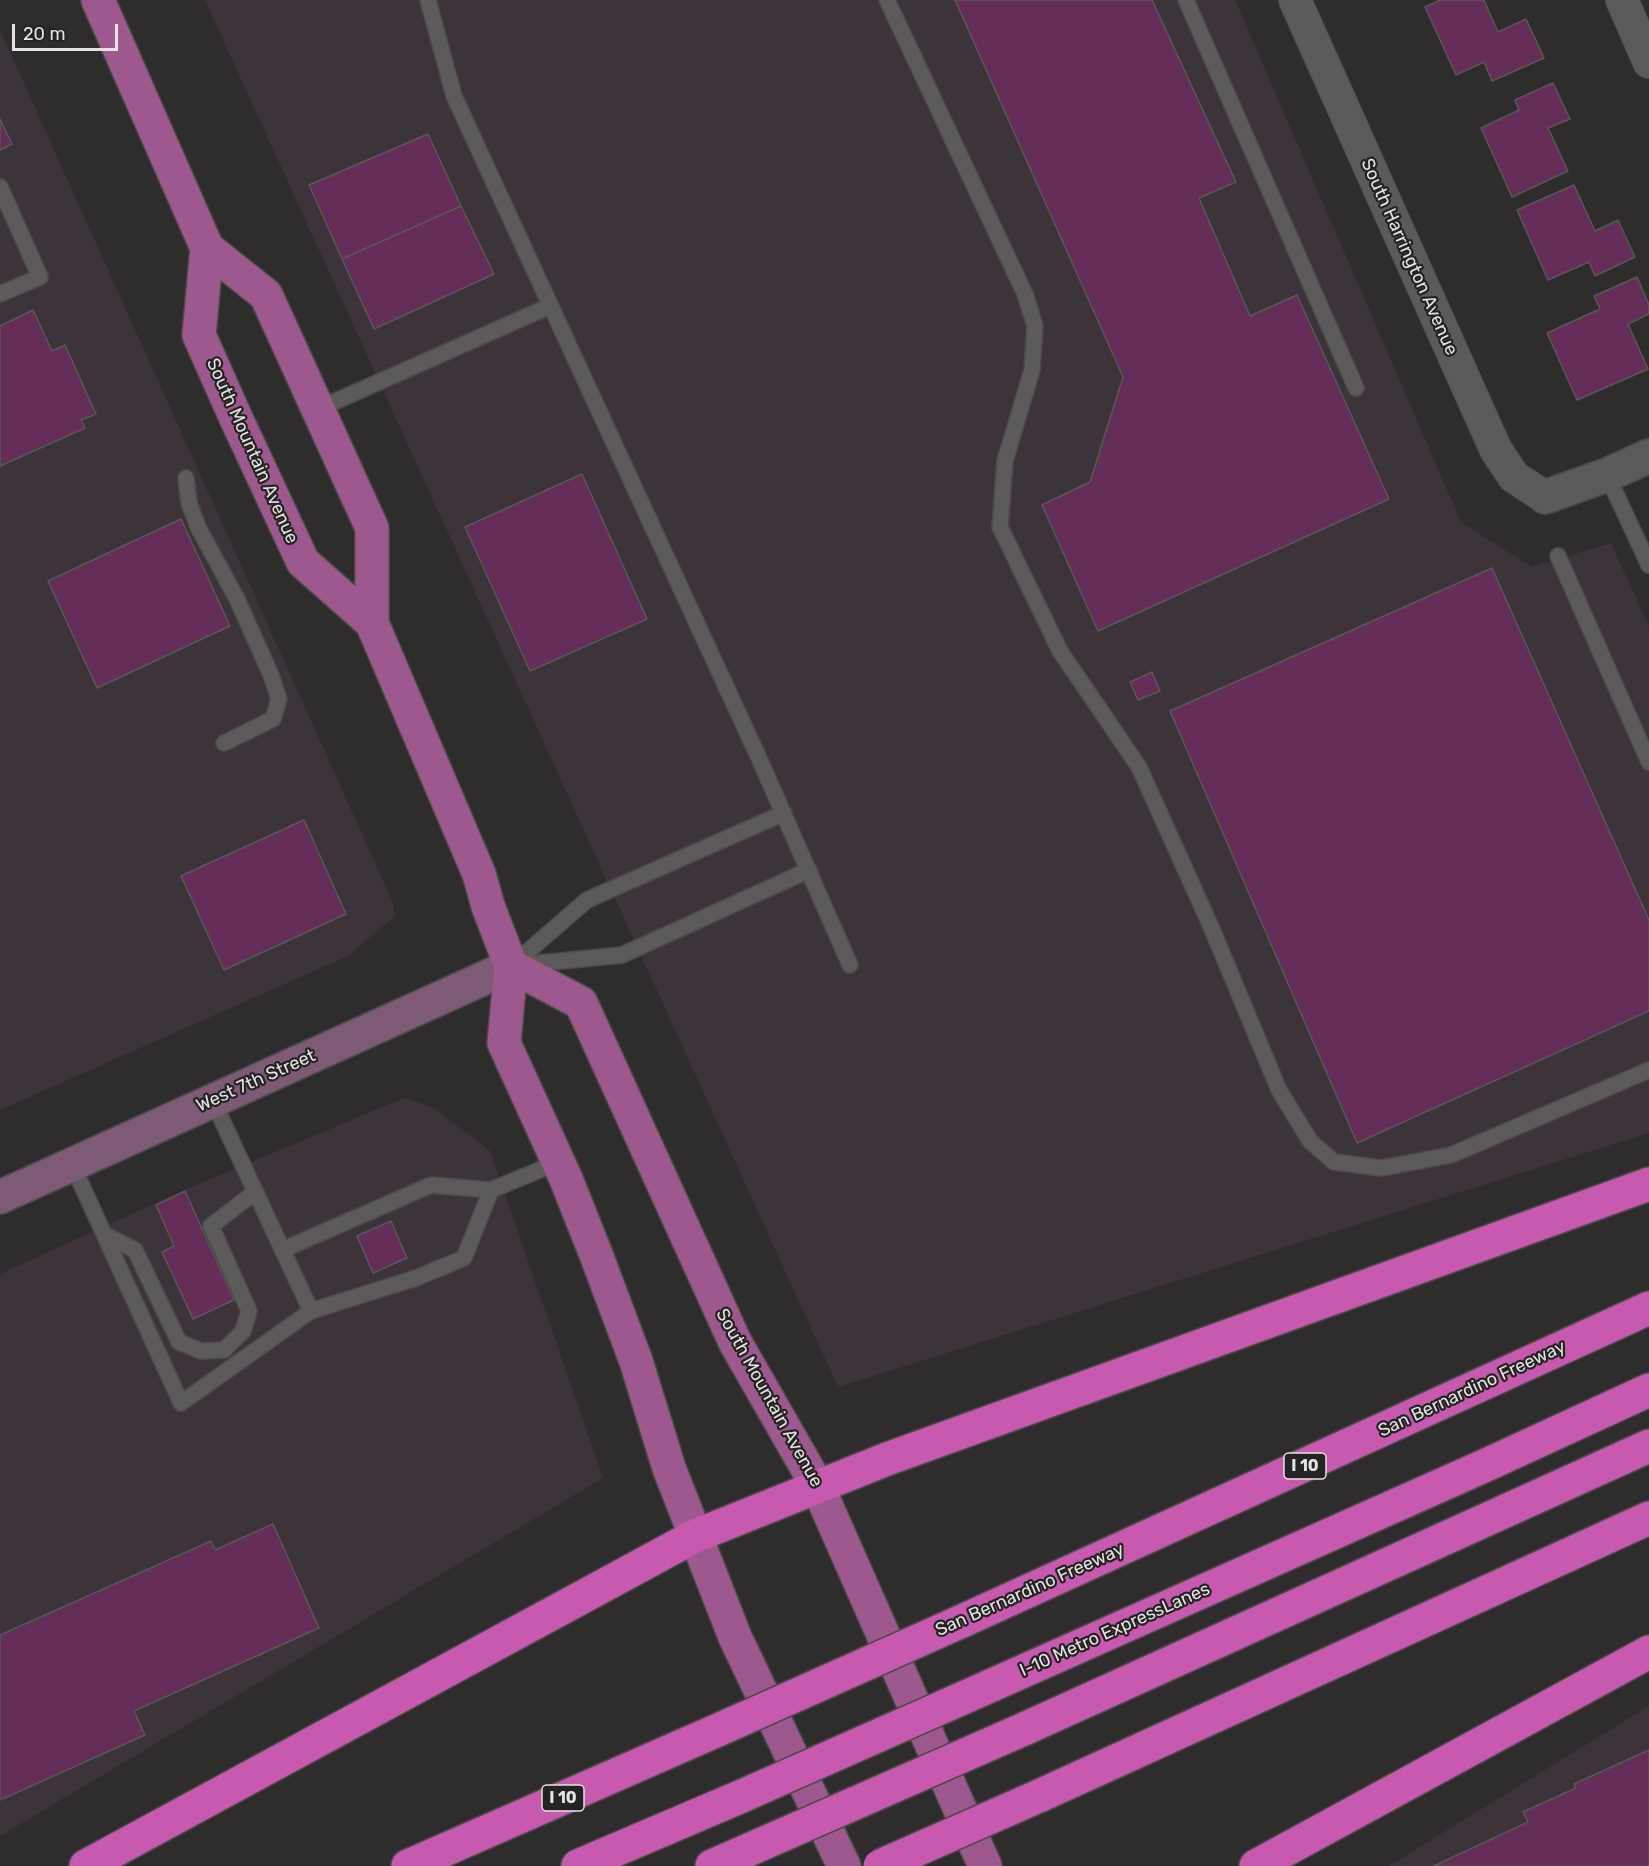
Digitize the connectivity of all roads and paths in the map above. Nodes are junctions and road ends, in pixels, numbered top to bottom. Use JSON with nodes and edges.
{"nodes":[{"id":1,"x":98,"y":0,"type":"edge"},
{"id":2,"x":428,"y":0,"type":"edge"},
{"id":3,"x":887,"y":0,"type":"edge"},
{"id":4,"x":1186,"y":0,"type":"edge"},
{"id":5,"x":1295,"y":0,"type":"edge"},
{"id":6,"x":1622,"y":0,"type":"edge"},
{"id":7,"x":1649,"y":62,"type":"edge"},
{"id":8,"x":0,"y":187,"type":"edge"},
{"id":9,"x":207,"y":248,"type":"junction"},
{"id":10,"x":0,"y":294,"type":"edge"},
{"id":11,"x":550,"y":306,"type":"junction"},
{"id":12,"x":1356,"y":388,"type":"dead end"},
{"id":13,"x":318,"y":409,"type":"junction"},
{"id":14,"x":1649,"y":456,"type":"edge"},
{"id":15,"x":1607,"y":475,"type":"junction"},
{"id":16,"x":186,"y":478,"type":"dead end"},
{"id":17,"x":1545,"y":497,"type":"joint"},
{"id":18,"x":1558,"y":556,"type":"dead end"},
{"id":19,"x":1649,"y":565,"type":"edge"},
{"id":20,"x":372,"y":623,"type":"junction"},
{"id":21,"x":224,"y":743,"type":"dead end"},
{"id":22,"x":1649,"y":762,"type":"edge"},
{"id":23,"x":784,"y":813,"type":"junction"},
{"id":24,"x":809,"y":870,"type":"junction"},
{"id":25,"x":850,"y":965,"type":"dead end"},
{"id":26,"x":511,"y":966,"type":"junction"},
{"id":27,"x":1649,"y":1070,"type":"edge"},
{"id":28,"x":213,"y":1101,"type":"junction"},
{"id":29,"x":559,"y":1162,"type":"junction"},
{"id":30,"x":72,"y":1164,"type":"junction"},
{"id":31,"x":1649,"y":1184,"type":"edge"},
{"id":32,"x":491,"y":1190,"type":"junction"},
{"id":33,"x":255,"y":1192,"type":"junction"},
{"id":34,"x":0,"y":1197,"type":"edge"},
{"id":35,"x":105,"y":1235,"type":"junction"},
{"id":36,"x":282,"y":1250,"type":"junction"},
{"id":37,"x":1649,"y":1308,"type":"edge"},
{"id":38,"x":311,"y":1311,"type":"junction"},
{"id":39,"x":1649,"y":1390,"type":"edge"},
{"id":40,"x":1649,"y":1446,"type":"edge"},
{"id":41,"x":818,"y":1487,"type":"junction"},
{"id":42,"x":1649,"y":1511,"type":"edge"},
{"id":43,"x":1649,"y":1518,"type":"edge"},
{"id":44,"x":694,"y":1536,"type":"junction"},
{"id":45,"x":1571,"y":1552,"type":"junction"},
{"id":46,"x":1649,"y":1652,"type":"edge"},
{"id":47,"x":86,"y":1866,"type":"edge"},
{"id":48,"x":408,"y":1866,"type":"edge"},
{"id":49,"x":578,"y":1866,"type":"edge"},
{"id":50,"x":712,"y":1866,"type":"edge"},
{"id":51,"x":843,"y":1866,"type":"edge"},
{"id":52,"x":880,"y":1866,"type":"edge"},
{"id":53,"x":985,"y":1866,"type":"edge"},
{"id":54,"x":1256,"y":1866,"type":"edge"}],
"edges":[{"from":1,"to":9,"type":"main road","name":"South Mountain Avenue"},
{"from":2,"to":11,"type":"lane"},
{"from":3,"to":27,"type":"lane"},
{"from":4,"to":12,"type":"lane"},
{"from":5,"to":17,"type":"street","name":"South Harrington Avenue"},
{"from":6,"to":7,"type":"street"},
{"from":8,"to":10,"type":"lane"},
{"from":9,"to":13,"type":"main road","name":"South Mountain Avenue"},
{"from":9,"to":20,"type":"main road","name":"South Mountain Avenue"},
{"from":11,"to":13,"type":"lane"},
{"from":11,"to":23,"type":"lane"},
{"from":13,"to":20,"type":"main road","name":"South Mountain Avenue"},
{"from":14,"to":15,"type":"street"},
{"from":15,"to":17,"type":"street"},
{"from":15,"to":19,"type":"lane"},
{"from":16,"to":21,"type":"lane"},
{"from":18,"to":22,"type":"lane"},
{"from":20,"to":26,"type":"main road","name":"South Mountain Avenue"},
{"from":23,"to":24,"type":"lane"},
{"from":23,"to":26,"type":"lane"},
{"from":24,"to":25,"type":"lane"},
{"from":24,"to":26,"type":"lane"},
{"from":26,"to":28,"type":"main road","name":"West 7th Street"},
{"from":26,"to":29,"type":"main road","name":"South Mountain Avenue"},
{"from":26,"to":41,"type":"main road","name":"South Mountain Avenue"},
{"from":28,"to":30,"type":"main road","name":"West 7th Street"},
{"from":28,"to":33,"type":"lane"},
{"from":29,"to":32,"type":"lane"},
{"from":29,"to":44,"type":"main road","name":"South Mountain Avenue"},
{"from":30,"to":34,"type":"main road","name":"West 7th Street"},
{"from":30,"to":35,"type":"lane"},
{"from":31,"to":41,"type":"highway"},
{"from":32,"to":36,"type":"lane"},
{"from":32,"to":38,"type":"lane"},
{"from":33,"to":35,"type":"lane"},
{"from":33,"to":36,"type":"lane"},
{"from":35,"to":38,"type":"lane"},
{"from":36,"to":38,"type":"lane"},
{"from":37,"to":48,"type":"highway","name":"San Bernardino Freeway","number":"I 10","bridge":true},
{"from":39,"to":49,"type":"highway","name":"I-10 Metro ExpressLanes","bridge":true},
{"from":40,"to":50,"type":"highway","bridge":true},
{"from":41,"to":44,"type":"highway"},
{"from":41,"to":53,"type":"main road","name":"South Mountain Avenue"},
{"from":42,"to":45,"type":"highway"},
{"from":43,"to":45,"type":"highway"},
{"from":44,"to":47,"type":"highway"},
{"from":44,"to":51,"type":"main road","name":"South Mountain Avenue"},
{"from":45,"to":52,"type":"highway","bridge":true},
{"from":46,"to":54,"type":"highway"}]}
